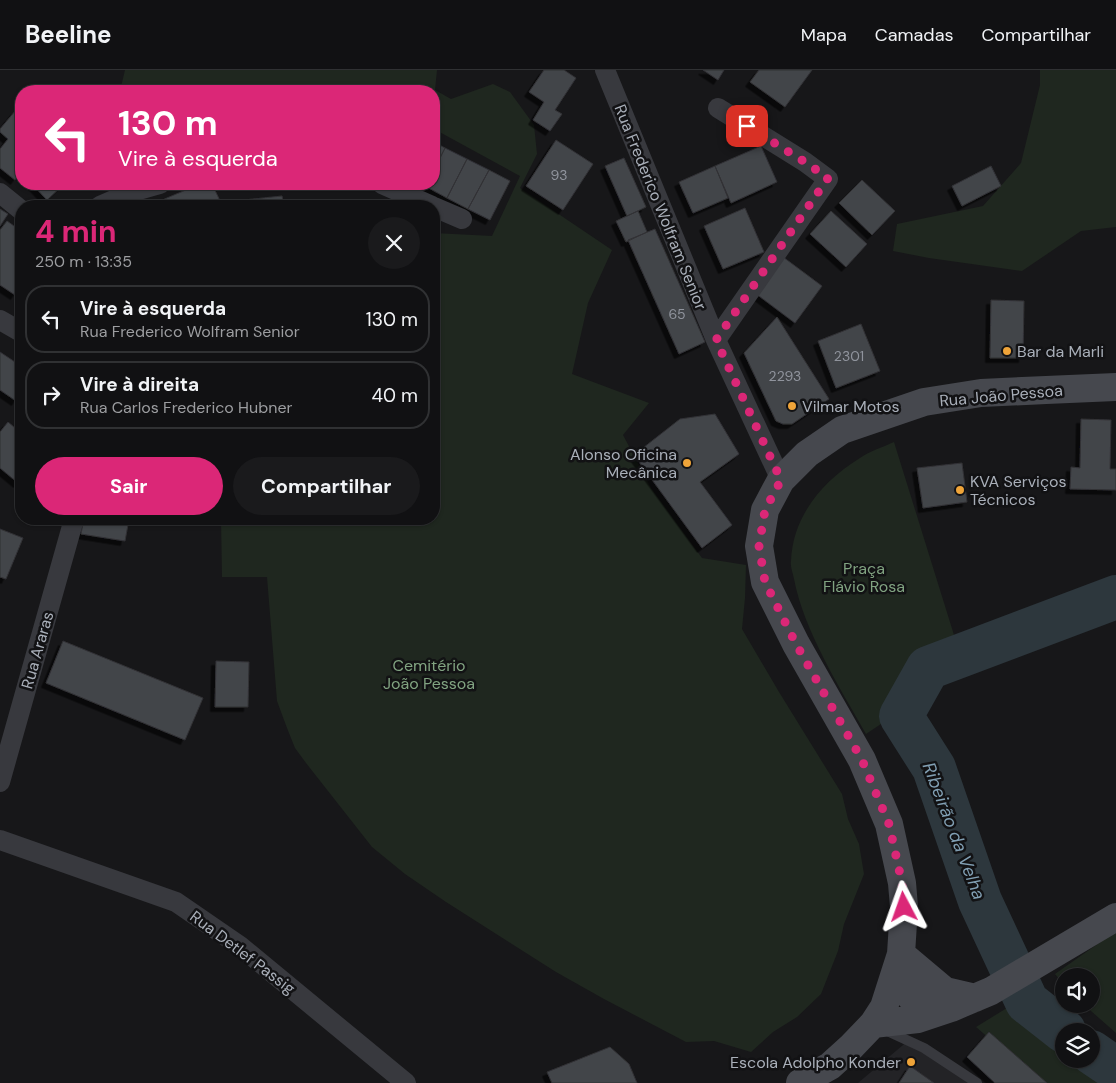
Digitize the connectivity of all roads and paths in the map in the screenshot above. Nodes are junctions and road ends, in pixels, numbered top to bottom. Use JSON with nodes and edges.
{"nodes":[{"id":1,"x":605,"y":70,"type":"edge"},
{"id":2,"x":718,"y":108,"type":"dead end"},
{"id":3,"x":139,"y":190,"type":"edge"},
{"id":4,"x":395,"y":190,"type":"edge"},
{"id":5,"x":0,"y":192,"type":"edge"},
{"id":6,"x":114,"y":200,"type":"edge"},
{"id":7,"x":417,"y":200,"type":"edge"},
{"id":8,"x":15,"y":205,"type":"edge"},
{"id":9,"x":440,"y":210,"type":"edge"},
{"id":10,"x":462,"y":219,"type":"dead end"},
{"id":11,"x":0,"y":320,"type":"edge"},
{"id":12,"x":15,"y":329,"type":"edge"},
{"id":13,"x":716,"y":340,"type":"junction"},
{"id":14,"x":1116,"y":387,"type":"edge"},
{"id":15,"x":781,"y":480,"type":"junction"},
{"id":16,"x":72,"y":525,"type":"edge"},
{"id":17,"x":0,"y":782,"type":"edge"},
{"id":18,"x":0,"y":840,"type":"edge"},
{"id":19,"x":1116,"y":917,"type":"edge"},
{"id":20,"x":899,"y":961,"type":"junction"},
{"id":21,"x":912,"y":1000,"type":"junction"},
{"id":22,"x":948,"y":1000,"type":"junction"},
{"id":23,"x":878,"y":1016,"type":"junction"},
{"id":24,"x":406,"y":1083,"type":"edge"},
{"id":25,"x":800,"y":1083,"type":"edge"},
{"id":26,"x":977,"y":1083,"type":"edge"}],
"edges":[{"from":1,"to":13,"type":"street","name":"Rua Frederico Wolfram Senior"},
{"from":2,"to":13,"type":"street"},
{"from":3,"to":6,"type":"street"},
{"from":4,"to":7,"type":"street"},
{"from":5,"to":8,"type":"street"},
{"from":9,"to":10,"type":"street"},
{"from":11,"to":12,"type":"street"},
{"from":13,"to":15,"type":"street","name":"Rua Frederico Wolfram Senior"},
{"from":14,"to":15,"type":"main road","name":"Rua João Pessoa"},
{"from":15,"to":20,"type":"main road","name":"Rua João Pessoa"},
{"from":16,"to":17,"type":"street","name":"Rua Araras"},
{"from":18,"to":24,"type":"street","name":"Rua Detlef Passig"},
{"from":19,"to":22,"type":"main road"},
{"from":20,"to":21,"type":"main road"},
{"from":20,"to":22,"type":"main road"},
{"from":20,"to":23,"type":"main road","name":"Rua João Pessoa"},
{"from":21,"to":22,"type":"main road"},
{"from":21,"to":23,"type":"main road"},
{"from":22,"to":23,"type":"main road"},
{"from":23,"to":25,"type":"main road","name":"Rua João Pessoa"},
{"from":23,"to":26,"type":"lane"}]}
